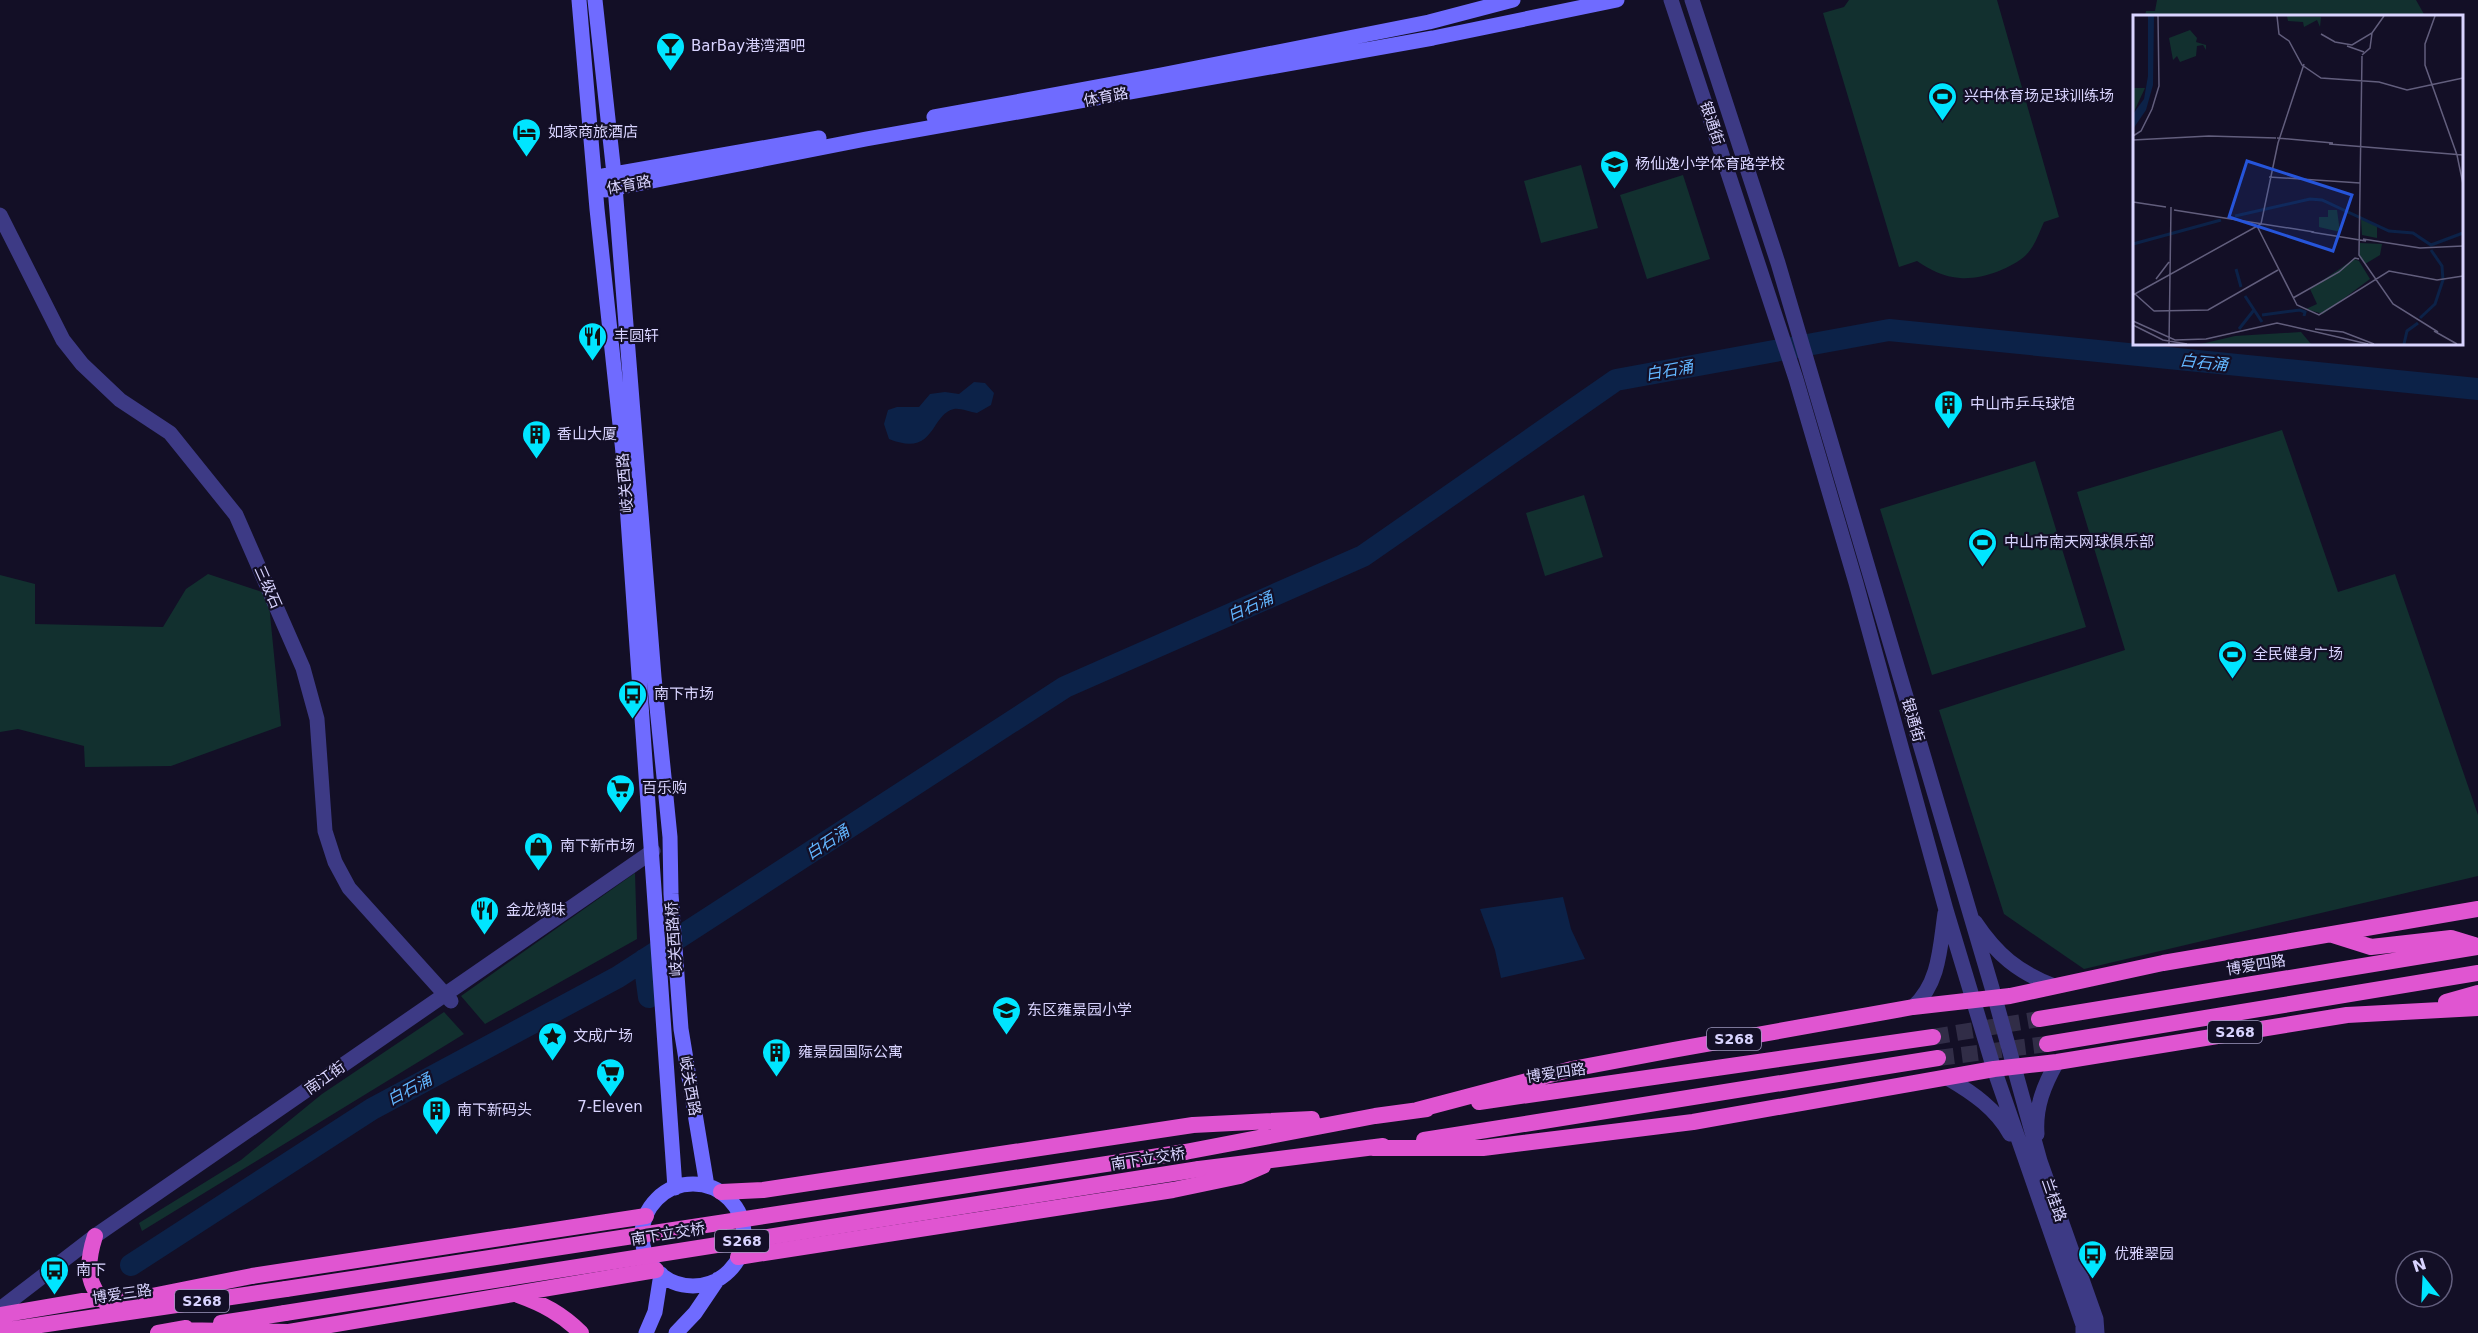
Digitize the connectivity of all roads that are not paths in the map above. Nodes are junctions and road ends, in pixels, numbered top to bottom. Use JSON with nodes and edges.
{"nodes":[{"id":1,"x":579,"y":0,"type":"edge"},
{"id":2,"x":596,"y":0,"type":"edge"},
{"id":3,"x":1514,"y":0,"type":"edge"},
{"id":4,"x":1617,"y":0,"type":"edge"},
{"id":5,"x":1671,"y":0,"type":"edge"},
{"id":6,"x":1692,"y":0,"type":"edge"},
{"id":7,"x":614,"y":181,"type":"junction"},
{"id":8,"x":595,"y":184,"type":"junction"},
{"id":9,"x":0,"y":215,"type":"edge"},
{"id":10,"x":653,"y":851,"type":"junction"},
{"id":11,"x":664,"y":894,"type":"junction"},
{"id":12,"x":1968,"y":909,"type":"junction"},
{"id":13,"x":2478,"y":909,"type":"edge"},
{"id":14,"x":1946,"y":910,"type":"junction"},
{"id":15,"x":2329,"y":933,"type":"junction"},
{"id":16,"x":2478,"y":947,"type":"edge"},
{"id":17,"x":2478,"y":973,"type":"edge"},
{"id":18,"x":662,"y":985,"type":"joint"},
{"id":19,"x":677,"y":985,"type":"joint"},
{"id":20,"x":2054,"y":986,"type":"junction"},
{"id":21,"x":2478,"y":993,"type":"edge"},
{"id":22,"x":448,"y":997,"type":"junction"},
{"id":23,"x":1995,"y":998,"type":"junction"},
{"id":24,"x":1975,"y":1002,"type":"junction"},
{"id":25,"x":1913,"y":1007,"type":"junction"},
{"id":26,"x":2478,"y":1008,"type":"edge"},
{"id":27,"x":2347,"y":1015,"type":"junction"},
{"id":28,"x":2039,"y":1019,"type":"tunnel mouth"},
{"id":29,"x":1933,"y":1036,"type":"tunnel mouth"},
{"id":30,"x":2047,"y":1044,"type":"tunnel mouth"},
{"id":31,"x":1938,"y":1058,"type":"tunnel mouth"},
{"id":32,"x":2057,"y":1062,"type":"junction"},
{"id":33,"x":2013,"y":1067,"type":"junction"},
{"id":34,"x":1994,"y":1069,"type":"junction"},
{"id":35,"x":1949,"y":1079,"type":"junction"},
{"id":36,"x":1417,"y":1110,"type":"junction"},
{"id":37,"x":1376,"y":1116,"type":"junction"},
{"id":38,"x":1373,"y":1148,"type":"junction"},
{"id":39,"x":1185,"y":1152,"type":"joint"},
{"id":40,"x":1282,"y":1157,"type":"junction"},
{"id":41,"x":2033,"y":1163,"type":"junction"},
{"id":42,"x":675,"y":1188,"type":"junction"},
{"id":43,"x":714,"y":1189,"type":"junction"},
{"id":44,"x":646,"y":1216,"type":"junction"},
{"id":45,"x":95,"y":1236,"type":"junction"},
{"id":46,"x":738,"y":1257,"type":"junction"},
{"id":47,"x":658,"y":1272,"type":"junction"},
{"id":48,"x":718,"y":1279,"type":"junction"},
{"id":49,"x":286,"y":1289,"type":"joint"},
{"id":50,"x":517,"y":1295,"type":"junction"},
{"id":51,"x":100,"y":1299,"type":"junction"},
{"id":52,"x":2077,"y":1309,"type":"junction"},
{"id":53,"x":0,"y":1310,"type":"edge"},
{"id":54,"x":119,"y":1312,"type":"junction"},
{"id":55,"x":0,"y":1315,"type":"edge"},
{"id":56,"x":2096,"y":1326,"type":"edge"},
{"id":57,"x":175,"y":1330,"type":"junction"},
{"id":58,"x":0,"y":1331,"type":"edge"},
{"id":59,"x":158,"y":1333,"type":"edge"},
{"id":60,"x":580,"y":1333,"type":"edge"},
{"id":61,"x":646,"y":1333,"type":"edge"},
{"id":62,"x":676,"y":1333,"type":"edge"},
{"id":63,"x":2076,"y":1333,"type":"edge"},
{"id":64,"x":2083,"y":1333,"type":"edge"},
{"id":65,"x":2105,"y":1333,"type":"edge"}],
"edges":[{"from":1,"to":8,"type":"main road","name":"岐关西路"},
{"from":2,"to":7,"type":"main road","name":"岐关西路"},
{"from":3,"to":7,"type":"main road","name":"体育路"},
{"from":4,"to":7,"type":"main road","name":"体育路"},
{"from":5,"to":14,"type":"street","name":"银通街"},
{"from":6,"to":12,"type":"street","name":"银通街"},
{"from":7,"to":8,"type":"main road","name":"体育路"},
{"from":7,"to":11,"type":"main road","name":"岐关西路"},
{"from":8,"to":10,"type":"main road","name":"岐关西路"},
{"from":9,"to":22,"type":"street","name":"三级石"},
{"from":10,"to":11,"type":"main road","name":"岐关西路"},
{"from":10,"to":22,"type":"street","name":"南江街"},
{"from":11,"to":18,"type":"main road","name":"岐关西路桥"},
{"from":11,"to":19,"type":"main road","name":"岐关西路桥"},
{"from":12,"to":20,"type":"street"},
{"from":12,"to":23,"type":"street","name":"银通街"},
{"from":13,"to":15,"type":"highway","number":"S268"},
{"from":14,"to":24,"type":"street","name":"银通街"},
{"from":14,"to":25,"type":"street"},
{"from":15,"to":16,"type":"highway"},
{"from":15,"to":20,"type":"highway","number":"S268"},
{"from":16,"to":28,"type":"highway","name":"博爱四路"},
{"from":17,"to":30,"type":"highway","number":"S268"},
{"from":18,"to":42,"type":"main road","name":"岐关西路"},
{"from":19,"to":43,"type":"main road","name":"岐关西路"},
{"from":20,"to":23,"type":"highway","number":"S268"},
{"from":21,"to":27,"type":"highway"},
{"from":22,"to":45,"type":"street","name":"南江街"},
{"from":23,"to":24,"type":"highway","number":"S268"},
{"from":23,"to":33,"type":"street","name":"银通街"},
{"from":24,"to":25,"type":"highway","number":"S268"},
{"from":24,"to":34,"type":"street","name":"银通街"},
{"from":25,"to":36,"type":"highway","number":"S268"},
{"from":26,"to":27,"type":"highway","number":"S268"},
{"from":27,"to":32,"type":"highway","number":"S268"},
{"from":29,"to":36,"type":"highway","name":"博爱四路","number":"S268"},
{"from":31,"to":38,"type":"highway","number":"S268"},
{"from":32,"to":33,"type":"highway","number":"S268"},
{"from":32,"to":41,"type":"street"},
{"from":33,"to":34,"type":"highway","number":"S268"},
{"from":33,"to":41,"type":"street","name":"兰桂路"},
{"from":34,"to":35,"type":"highway","number":"S268"},
{"from":34,"to":41,"type":"street","name":"兰桂路"},
{"from":35,"to":38,"type":"highway","number":"S268"},
{"from":35,"to":41,"type":"street"},
{"from":36,"to":37,"type":"highway","name":"博爱四路","number":"S268"},
{"from":37,"to":39,"type":"highway","name":"博爱四路","number":"S268"},
{"from":37,"to":43,"type":"highway"},
{"from":38,"to":40,"type":"highway","number":"S268"},
{"from":39,"to":49,"type":"highway","name":"南下立交桥","number":"S268","bridge":true},
{"from":40,"to":46,"type":"highway"},
{"from":40,"to":57,"type":"highway","name":"南下立交桥","number":"S268","bridge":true},
{"from":41,"to":52,"type":"street","name":"兰桂路"},
{"from":41,"to":56,"type":"street","name":"兰桂路"},
{"from":42,"to":43,"type":"main road"},
{"from":42,"to":44,"type":"main road"},
{"from":43,"to":46,"type":"main road"},
{"from":44,"to":47,"type":"main road"},
{"from":44,"to":51,"type":"highway"},
{"from":45,"to":51,"type":"highway"},
{"from":45,"to":53,"type":"street","name":"南江街"},
{"from":46,"to":48,"type":"main road"},
{"from":47,"to":48,"type":"main road"},
{"from":47,"to":50,"type":"highway"},
{"from":47,"to":61,"type":"main road"},
{"from":48,"to":62,"type":"main road"},
{"from":49,"to":54,"type":"highway","name":"博爱三路","number":"S268"},
{"from":50,"to":57,"type":"highway"},
{"from":50,"to":60,"type":"highway"},
{"from":51,"to":54,"type":"highway"},
{"from":51,"to":55,"type":"highway"},
{"from":52,"to":63,"type":"street"},
{"from":52,"to":64,"type":"street","name":"兰桂路"},
{"from":54,"to":58,"type":"highway","name":"博爱三路","number":"S268"},
{"from":56,"to":65,"type":"street","name":"兰桂路"},
{"from":57,"to":59,"type":"highway","number":"S268"}]}
